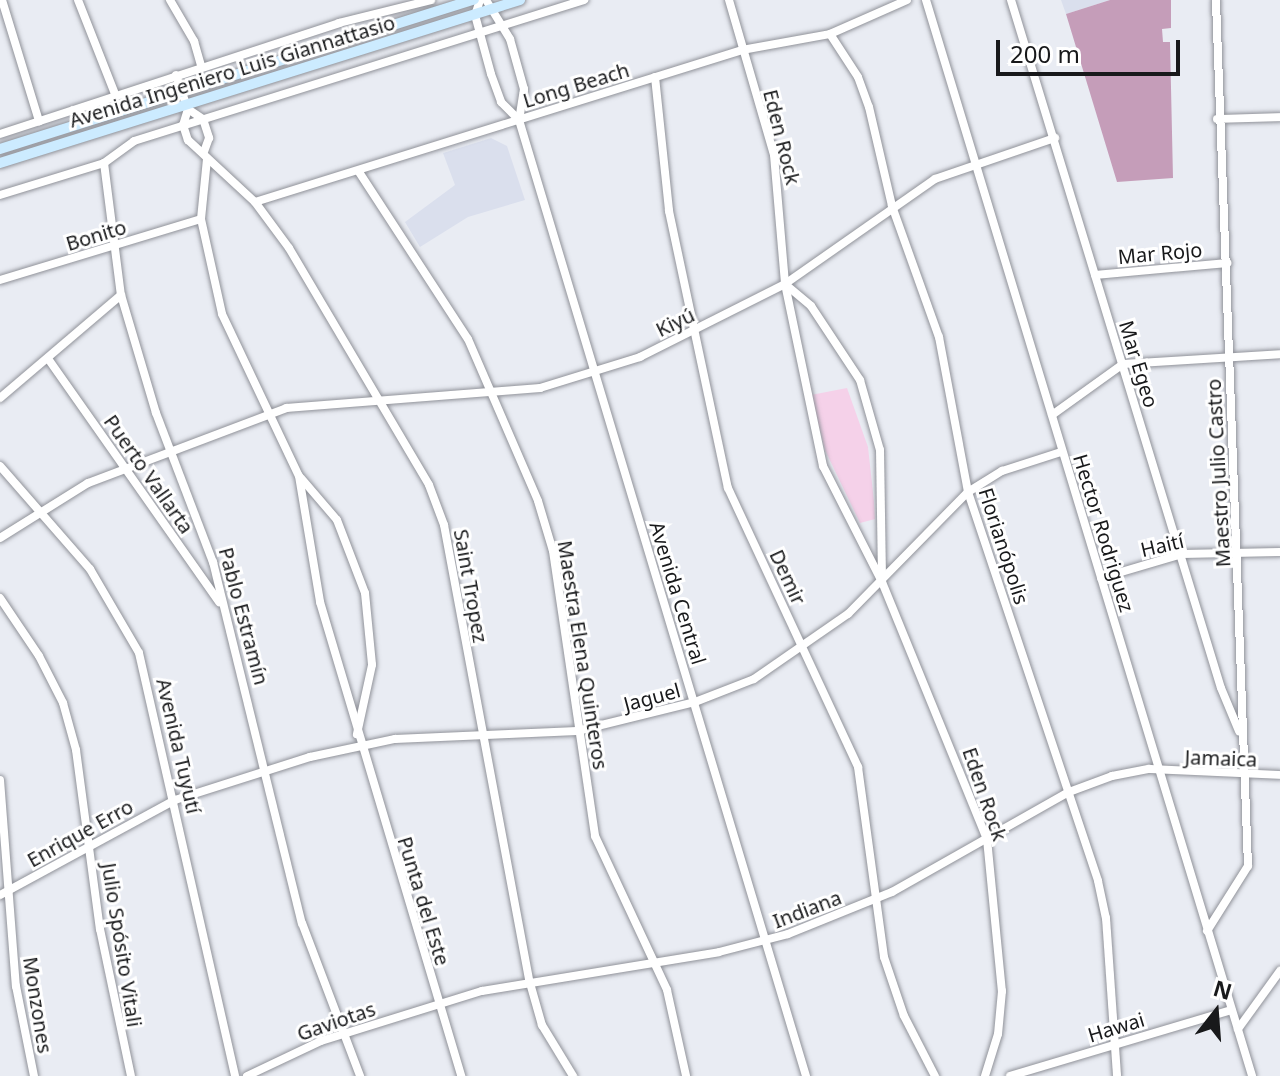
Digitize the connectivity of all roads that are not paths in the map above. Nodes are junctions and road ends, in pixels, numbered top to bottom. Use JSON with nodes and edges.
{"nodes":[{"id":1,"x":2,"y":0,"type":"edge"},
{"id":2,"x":78,"y":0,"type":"edge"},
{"id":3,"x":170,"y":0,"type":"edge"},
{"id":4,"x":431,"y":0,"type":"edge"},
{"id":5,"x":474,"y":0,"type":"edge"},
{"id":6,"x":520,"y":0,"type":"edge"},
{"id":7,"x":584,"y":0,"type":"edge"},
{"id":8,"x":729,"y":0,"type":"edge"},
{"id":9,"x":907,"y":0,"type":"edge"},
{"id":10,"x":926,"y":0,"type":"edge"},
{"id":11,"x":1011,"y":0,"type":"edge"},
{"id":12,"x":1216,"y":0,"type":"edge"},
{"id":13,"x":487,"y":3,"type":"edge"},
{"id":14,"x":475,"y":15,"type":"junction"},
{"id":15,"x":505,"y":25,"type":"junction"},
{"id":16,"x":479,"y":33,"type":"junction"},
{"id":17,"x":830,"y":34,"type":"junction"},
{"id":18,"x":742,"y":50,"type":"junction"},
{"id":19,"x":311,"y":65,"type":"junction"},
{"id":20,"x":201,"y":66,"type":"junction"},
{"id":21,"x":176,"y":75,"type":"junction"},
{"id":22,"x":655,"y":77,"type":"junction"},
{"id":23,"x":318,"y":83,"type":"junction"},
{"id":24,"x":182,"y":92,"type":"junction"},
{"id":25,"x":115,"y":94,"type":"junction"},
{"id":26,"x":188,"y":107,"type":"junction"},
{"id":27,"x":1280,"y":117,"type":"edge"},
{"id":28,"x":203,"y":119,"type":"junction"},
{"id":29,"x":1217,"y":119,"type":"junction"},
{"id":30,"x":519,"y":120,"type":"junction"},
{"id":31,"x":39,"y":121,"type":"junction"},
{"id":32,"x":183,"y":125,"type":"junction"},
{"id":33,"x":0,"y":134,"type":"edge"},
{"id":34,"x":1055,"y":138,"type":"junction"},
{"id":35,"x":0,"y":149,"type":"edge"},
{"id":36,"x":206,"y":155,"type":"junction"},
{"id":37,"x":0,"y":163,"type":"edge"},
{"id":38,"x":104,"y":163,"type":"junction"},
{"id":39,"x":976,"y":164,"type":"junction"},
{"id":40,"x":359,"y":172,"type":"junction"},
{"id":41,"x":0,"y":195,"type":"edge"},
{"id":42,"x":255,"y":202,"type":"junction"},
{"id":43,"x":892,"y":206,"type":"junction"},
{"id":44,"x":201,"y":219,"type":"junction"},
{"id":45,"x":114,"y":247,"type":"junction"},
{"id":46,"x":1227,"y":263,"type":"junction"},
{"id":47,"x":1095,"y":275,"type":"junction"},
{"id":48,"x":0,"y":280,"type":"edge"},
{"id":49,"x":785,"y":284,"type":"junction"},
{"id":50,"x":121,"y":295,"type":"junction"},
{"id":51,"x":693,"y":332,"type":"junction"},
{"id":52,"x":1280,"y":354,"type":"edge"},
{"id":53,"x":1228,"y":357,"type":"junction"},
{"id":54,"x":49,"y":360,"type":"junction"},
{"id":55,"x":1123,"y":364,"type":"junction"},
{"id":56,"x":594,"y":372,"type":"junction"},
{"id":57,"x":490,"y":394,"type":"junction"},
{"id":58,"x":0,"y":398,"type":"edge"},
{"id":59,"x":380,"y":400,"type":"junction"},
{"id":60,"x":268,"y":414,"type":"junction"},
{"id":61,"x":1052,"y":415,"type":"junction"},
{"id":62,"x":170,"y":450,"type":"junction"},
{"id":63,"x":1061,"y":452,"type":"junction"},
{"id":64,"x":0,"y":466,"type":"edge"},
{"id":65,"x":124,"y":467,"type":"junction"},
{"id":66,"x":299,"y":476,"type":"junction"},
{"id":67,"x":968,"y":492,"type":"junction"},
{"id":68,"x":40,"y":512,"type":"junction"},
{"id":69,"x":0,"y":538,"type":"edge"},
{"id":70,"x":1237,"y":551,"type":"junction"},
{"id":71,"x":1280,"y":552,"type":"edge"},
{"id":72,"x":1182,"y":554,"type":"junction"},
{"id":73,"x":1101,"y":578,"type":"junction"},
{"id":74,"x":882,"y":582,"type":"junction"},
{"id":75,"x":0,"y":598,"type":"edge"},
{"id":76,"x":222,"y":607,"type":"junction"},
{"id":77,"x":804,"y":648,"type":"junction"},
{"id":78,"x":695,"y":702,"type":"junction"},
{"id":79,"x":577,"y":731,"type":"junction"},
{"id":80,"x":1241,"y":735,"type":"junction"},
{"id":81,"x":483,"y":737,"type":"junction"},
{"id":82,"x":358,"y":739,"type":"junction"},
{"id":83,"x":1160,"y":770,"type":"junction"},
{"id":84,"x":265,"y":772,"type":"junction"},
{"id":85,"x":1280,"y":775,"type":"edge"},
{"id":86,"x":1243,"y":776,"type":"junction"},
{"id":87,"x":0,"y":780,"type":"edge"},
{"id":88,"x":1069,"y":792,"type":"junction"},
{"id":89,"x":175,"y":800,"type":"junction"},
{"id":90,"x":987,"y":839,"type":"junction"},
{"id":91,"x":90,"y":845,"type":"junction"},
{"id":92,"x":0,"y":879,"type":"edge"},
{"id":93,"x":4,"y":893,"type":"edge"},
{"id":94,"x":874,"y":900,"type":"junction"},
{"id":95,"x":1207,"y":931,"type":"junction"},
{"id":96,"x":765,"y":942,"type":"junction"},
{"id":97,"x":657,"y":963,"type":"junction"},
{"id":98,"x":1280,"y":971,"type":"edge"},
{"id":99,"x":530,"y":983,"type":"junction"},
{"id":100,"x":439,"y":1004,"type":"junction"},
{"id":101,"x":1231,"y":1010,"type":"junction"},
{"id":102,"x":1238,"y":1029,"type":"junction"},
{"id":103,"x":343,"y":1034,"type":"junction"},
{"id":104,"x":1113,"y":1045,"type":"junction"},
{"id":105,"x":34,"y":1076,"type":"edge"},
{"id":106,"x":131,"y":1076,"type":"edge"},
{"id":107,"x":235,"y":1076,"type":"edge"},
{"id":108,"x":247,"y":1076,"type":"edge"},
{"id":109,"x":360,"y":1076,"type":"edge"},
{"id":110,"x":461,"y":1076,"type":"edge"},
{"id":111,"x":573,"y":1076,"type":"edge"},
{"id":112,"x":686,"y":1076,"type":"edge"},
{"id":113,"x":806,"y":1076,"type":"edge"},
{"id":114,"x":935,"y":1076,"type":"edge"},
{"id":115,"x":985,"y":1076,"type":"edge"},
{"id":116,"x":1010,"y":1076,"type":"edge"},
{"id":117,"x":1117,"y":1076,"type":"edge"},
{"id":118,"x":1252,"y":1076,"type":"edge"}],
"edges":[{"from":1,"to":31,"type":"street"},
{"from":2,"to":25,"type":"street"},
{"from":3,"to":20,"type":"street"},
{"from":4,"to":20,"type":"street","name":"Avenida Ingeniero Luis Giannattasio"},
{"from":5,"to":24,"type":"main road","name":"Avenida Ingeniero Luis Giannattasio"},
{"from":6,"to":13,"type":"main road","name":"Avenida Ingeniero Luis Giannattasio"},
{"from":7,"to":15,"type":"street","name":"Avenida Ingeniero Luis Giannattasio"},
{"from":8,"to":18,"type":"street","name":"Eden Rock"},
{"from":9,"to":17,"type":"street","name":"Long Beach"},
{"from":10,"to":39,"type":"street","name":"Hector Rodriguez"},
{"from":11,"to":34,"type":"street","name":"Mar Egeo"},
{"from":12,"to":29,"type":"street","name":"Maestro Julio Castro"},
{"from":13,"to":14,"type":"main road","name":"Avenida Ingeniero Luis Giannattasio"},
{"from":13,"to":14,"type":"street"},
{"from":13,"to":15,"type":"street","name":"Avenida Central"},
{"from":14,"to":16,"type":"street","name":"Avenida Central"},
{"from":14,"to":19,"type":"main road","name":"Avenida Ingeniero Luis Giannattasio"},
{"from":15,"to":16,"type":"street","name":"Avenida Ingeniero Luis Giannattasio"},
{"from":15,"to":30,"type":"street","name":"Avenida Central"},
{"from":16,"to":23,"type":"street","name":"Avenida Ingeniero Luis Giannattasio"},
{"from":16,"to":30,"type":"street","name":"Avenida Central"},
{"from":17,"to":18,"type":"street","name":"Long Beach"},
{"from":17,"to":43,"type":"street","name":"Florianópolis"},
{"from":18,"to":22,"type":"street","name":"Long Beach"},
{"from":18,"to":49,"type":"street","name":"Eden Rock"},
{"from":19,"to":23,"type":"street"},
{"from":19,"to":26,"type":"main road","name":"Avenida Ingeniero Luis Giannattasio"},
{"from":20,"to":21,"type":"street","name":"Avenida Ingeniero Luis Giannattasio"},
{"from":21,"to":24,"type":"street"},
{"from":21,"to":25,"type":"street","name":"Avenida Ingeniero Luis Giannattasio"},
{"from":22,"to":30,"type":"street","name":"Long Beach"},
{"from":22,"to":51,"type":"street","name":"Demir"},
{"from":23,"to":28,"type":"street","name":"Avenida Ingeniero Luis Giannattasio"},
{"from":24,"to":26,"type":"street"},
{"from":24,"to":35,"type":"main road","name":"Avenida Ingeniero Luis Giannattasio"},
{"from":25,"to":31,"type":"street","name":"Avenida Ingeniero Luis Giannattasio"},
{"from":26,"to":28,"type":"street"},
{"from":26,"to":32,"type":"street"},
{"from":26,"to":37,"type":"main road","name":"Avenida Ingeniero Luis Giannattasio"},
{"from":27,"to":29,"type":"street"},
{"from":28,"to":32,"type":"street","name":"Avenida Ingeniero Luis Giannattasio"},
{"from":28,"to":36,"type":"street","name":"Punta del Este"},
{"from":29,"to":46,"type":"street","name":"Maestro Julio Castro"},
{"from":30,"to":40,"type":"street","name":"Long Beach"},
{"from":30,"to":56,"type":"street","name":"Avenida Central"},
{"from":31,"to":33,"type":"street","name":"Avenida Ingeniero Luis Giannattasio"},
{"from":32,"to":36,"type":"street","name":"Saint Tropez"},
{"from":32,"to":38,"type":"street","name":"Avenida Ingeniero Luis Giannattasio"},
{"from":34,"to":39,"type":"street","name":"Kiyú"},
{"from":34,"to":47,"type":"street","name":"Mar Egeo"},
{"from":36,"to":42,"type":"street","name":"Saint Tropez"},
{"from":36,"to":44,"type":"street","name":"Punta del Este"},
{"from":38,"to":41,"type":"street","name":"Avenida Ingeniero Luis Giannattasio"},
{"from":38,"to":45,"type":"street","name":"Pablo Estramín"},
{"from":39,"to":43,"type":"street","name":"Kiyú"},
{"from":39,"to":61,"type":"street","name":"Hector Rodriguez"},
{"from":40,"to":42,"type":"street","name":"Long Beach"},
{"from":40,"to":57,"type":"street","name":"Maestra Elena Quinteros"},
{"from":42,"to":59,"type":"street","name":"Saint Tropez"},
{"from":43,"to":49,"type":"street","name":"Kiyú"},
{"from":43,"to":67,"type":"street","name":"Florianópolis"},
{"from":44,"to":45,"type":"street","name":"Bonito"},
{"from":44,"to":60,"type":"street","name":"Punta del Este"},
{"from":45,"to":48,"type":"street","name":"Bonito"},
{"from":45,"to":50,"type":"street","name":"Pablo Estramín"},
{"from":46,"to":47,"type":"street","name":"Mar Rojo"},
{"from":46,"to":53,"type":"street","name":"Maestro Julio Castro"},
{"from":47,"to":55,"type":"street","name":"Mar Egeo"},
{"from":49,"to":51,"type":"street","name":"Kiyú"},
{"from":49,"to":74,"type":"street","name":"Eden Rock"},
{"from":49,"to":74,"type":"street","name":"Eden Rock"},
{"from":50,"to":54,"type":"street"},
{"from":50,"to":62,"type":"street","name":"Pablo Estramín"},
{"from":51,"to":56,"type":"street","name":"Kiyú"},
{"from":51,"to":77,"type":"street","name":"Demir"},
{"from":52,"to":53,"type":"street"},
{"from":53,"to":55,"type":"street"},
{"from":53,"to":70,"type":"street","name":"Maestro Julio Castro"},
{"from":54,"to":58,"type":"street"},
{"from":54,"to":65,"type":"street","name":"Puerto Vallarta"},
{"from":55,"to":61,"type":"street"},
{"from":55,"to":72,"type":"street","name":"Mar Egeo"},
{"from":56,"to":57,"type":"street","name":"Kiyú"},
{"from":56,"to":78,"type":"street","name":"Avenida Central"},
{"from":57,"to":59,"type":"street","name":"Kiyú"},
{"from":57,"to":79,"type":"street","name":"Maestra Elena Quinteros"},
{"from":59,"to":60,"type":"street","name":"Kiyú"},
{"from":59,"to":81,"type":"street","name":"Saint Tropez"},
{"from":60,"to":62,"type":"street","name":"Kiyú"},
{"from":60,"to":66,"type":"street","name":"Punta del Este"},
{"from":61,"to":63,"type":"street","name":"Hector Rodriguez"},
{"from":62,"to":65,"type":"street","name":"Kiyú"},
{"from":62,"to":76,"type":"street","name":"Pablo Estramín"},
{"from":63,"to":67,"type":"street","name":"Jaguel"},
{"from":63,"to":73,"type":"street","name":"Hector Rodriguez"},
{"from":64,"to":68,"type":"street","name":"Avenida Tuyutí"},
{"from":65,"to":68,"type":"street","name":"Kiyú"},
{"from":65,"to":76,"type":"street","name":"Puerto Vallarta"},
{"from":66,"to":82,"type":"street","name":"Punta del Este"},
{"from":66,"to":82,"type":"street","name":"Punta del Este"},
{"from":67,"to":74,"type":"street","name":"Jaguel"},
{"from":67,"to":88,"type":"street","name":"Florianópolis"},
{"from":68,"to":69,"type":"street","name":"Kiyú"},
{"from":68,"to":89,"type":"street","name":"Avenida Tuyutí"},
{"from":70,"to":71,"type":"street","name":"Haití"},
{"from":70,"to":72,"type":"street","name":"Haití"},
{"from":70,"to":80,"type":"street","name":"Maestro Julio Castro"},
{"from":72,"to":73,"type":"street","name":"Haití"},
{"from":72,"to":80,"type":"street","name":"Mar Egeo"},
{"from":73,"to":83,"type":"street","name":"Hector Rodriguez"},
{"from":74,"to":77,"type":"street","name":"Jaguel"},
{"from":74,"to":90,"type":"street","name":"Eden Rock"},
{"from":75,"to":91,"type":"street","name":"Julio Spósito Vitali"},
{"from":76,"to":84,"type":"street","name":"Pablo Estramín"},
{"from":77,"to":78,"type":"street","name":"Jaguel"},
{"from":77,"to":94,"type":"street","name":"Demir"},
{"from":78,"to":79,"type":"street","name":"Jaguel"},
{"from":78,"to":96,"type":"street","name":"Avenida Central"},
{"from":79,"to":81,"type":"street","name":"Jaguel"},
{"from":79,"to":97,"type":"street","name":"Maestra Elena Quinteros"},
{"from":80,"to":86,"type":"street","name":"Maestro Julio Castro"},
{"from":81,"to":82,"type":"street","name":"Jaguel"},
{"from":81,"to":99,"type":"street","name":"Saint Tropez"},
{"from":82,"to":84,"type":"street","name":"Jaguel"},
{"from":82,"to":100,"type":"street","name":"Punta del Este"},
{"from":83,"to":86,"type":"street","name":"Jamaica"},
{"from":83,"to":88,"type":"street","name":"Indiana"},
{"from":83,"to":95,"type":"street","name":"Hector Rodriguez"},
{"from":84,"to":89,"type":"street","name":"Jaguel"},
{"from":84,"to":103,"type":"street","name":"Pablo Estramín"},
{"from":85,"to":86,"type":"street","name":"Jamaica"},
{"from":86,"to":95,"type":"street","name":"Maestro Julio Castro"},
{"from":87,"to":93,"type":"street","name":"Monzones"},
{"from":88,"to":90,"type":"street","name":"Indiana"},
{"from":88,"to":104,"type":"street","name":"Florianópolis"},
{"from":89,"to":91,"type":"street","name":"Enrique Erro"},
{"from":89,"to":107,"type":"street","name":"Avenida Tuyutí"},
{"from":90,"to":94,"type":"street","name":"Indiana"},
{"from":90,"to":115,"type":"street","name":"Eden Rock"},
{"from":91,"to":93,"type":"street","name":"Enrique Erro"},
{"from":91,"to":106,"type":"street","name":"Julio Spósito Vitali"},
{"from":92,"to":93,"type":"street","name":"Monzones"},
{"from":93,"to":105,"type":"street","name":"Monzones"},
{"from":94,"to":96,"type":"street","name":"Indiana"},
{"from":94,"to":114,"type":"street","name":"Demir"},
{"from":95,"to":101,"type":"street","name":"Hector Rodriguez"},
{"from":96,"to":97,"type":"street","name":"Indiana"},
{"from":96,"to":113,"type":"street","name":"Avenida Central"},
{"from":97,"to":99,"type":"street","name":"Indiana"},
{"from":97,"to":112,"type":"street","name":"Maestra Elena Quinteros"},
{"from":98,"to":102,"type":"street"},
{"from":99,"to":100,"type":"street","name":"Indiana"},
{"from":99,"to":111,"type":"street","name":"Saint Tropez"},
{"from":100,"to":103,"type":"street","name":"Gaviotas"},
{"from":100,"to":110,"type":"street","name":"Punta del Este"},
{"from":101,"to":102,"type":"street","name":"Hector Rodriguez"},
{"from":101,"to":104,"type":"street","name":"Hawai"},
{"from":102,"to":118,"type":"street","name":"Hector Rodriguez"},
{"from":103,"to":108,"type":"street","name":"Gaviotas"},
{"from":103,"to":109,"type":"street","name":"Pablo Estramín"},
{"from":104,"to":116,"type":"street","name":"Hawai"},
{"from":104,"to":117,"type":"street","name":"Florianópolis"}]}
